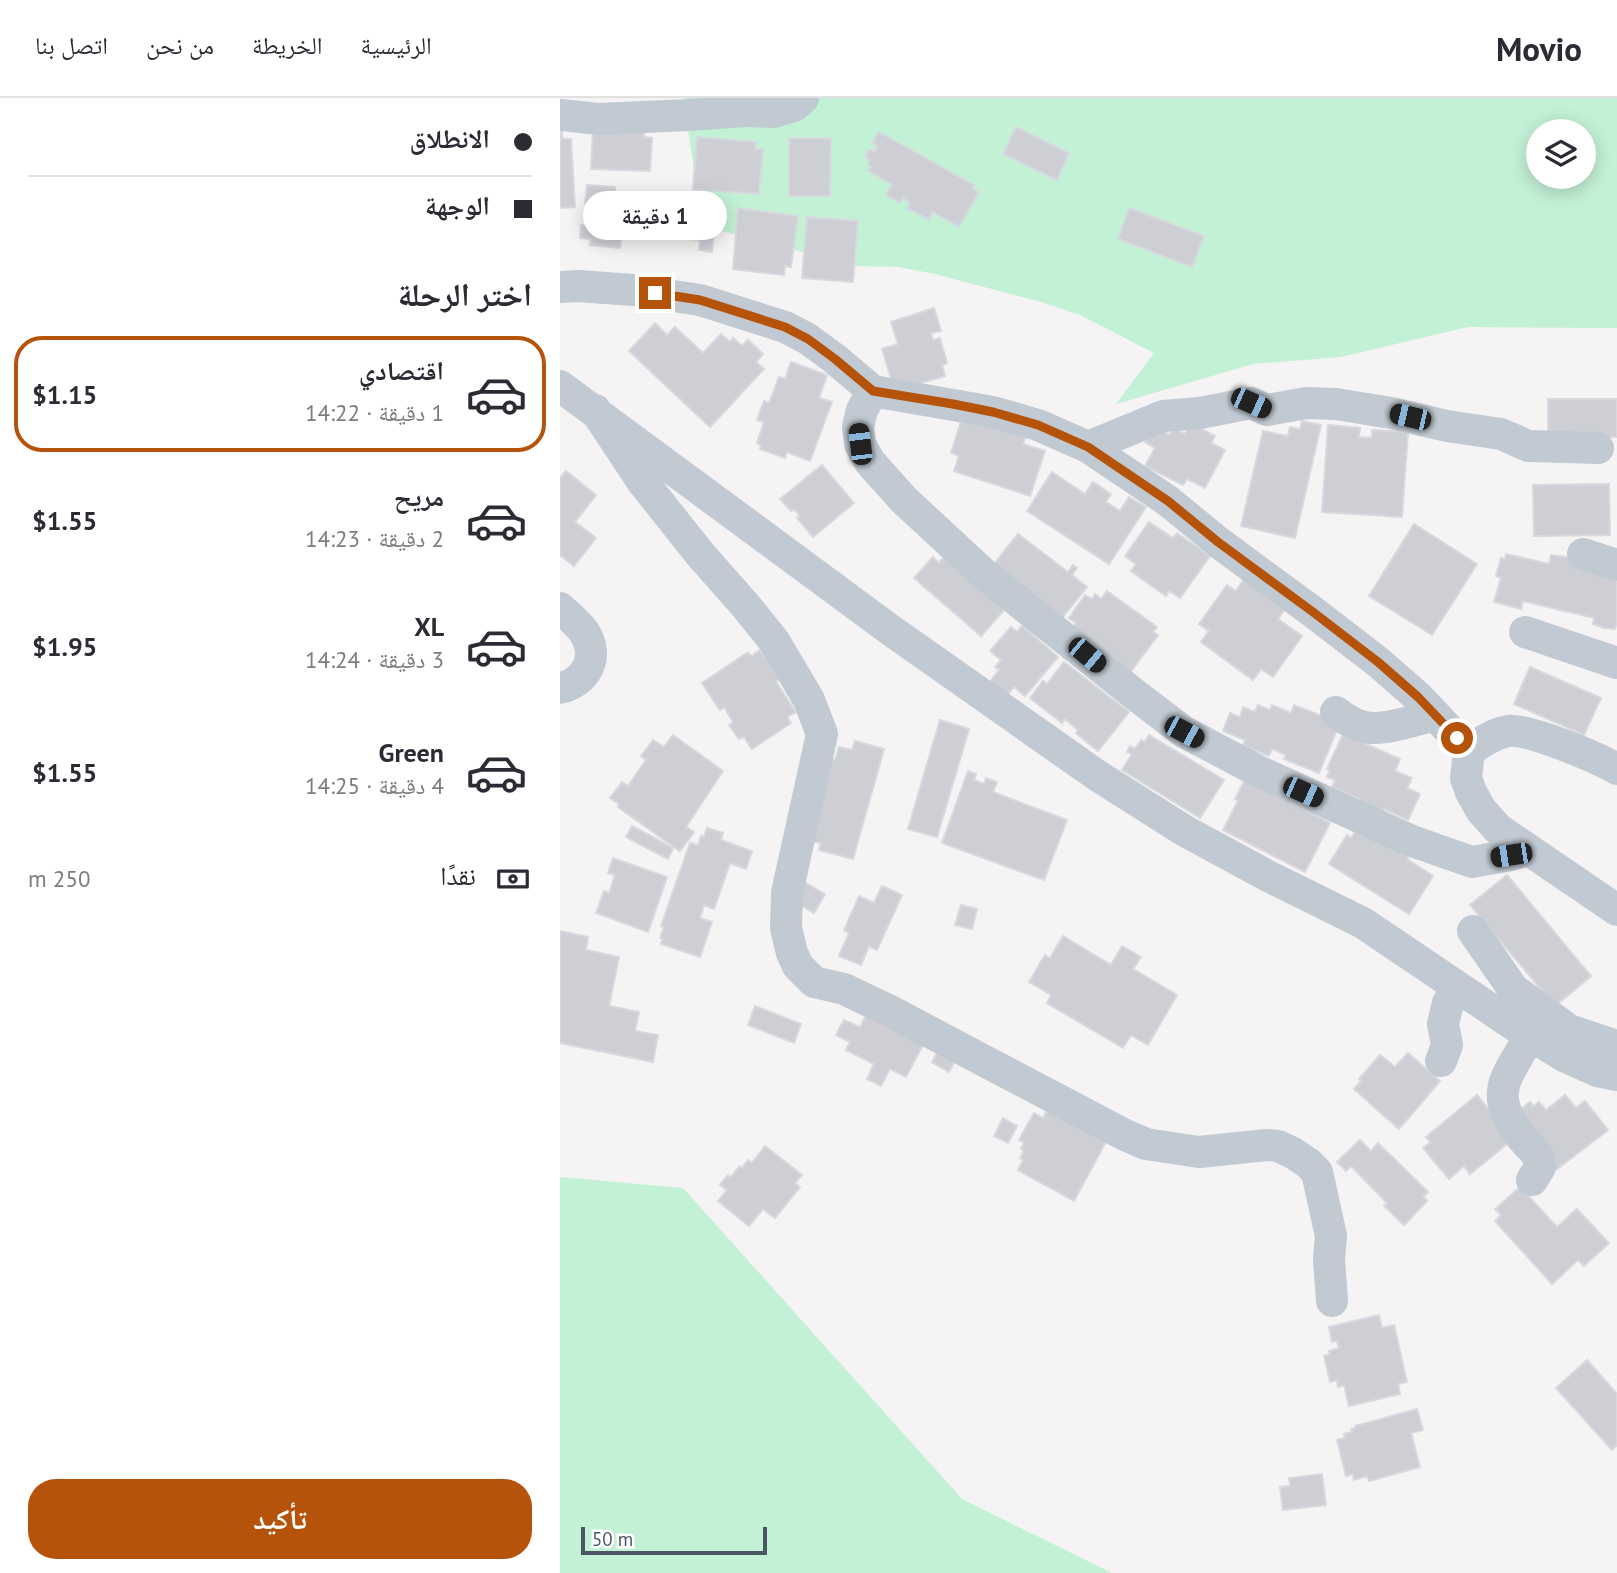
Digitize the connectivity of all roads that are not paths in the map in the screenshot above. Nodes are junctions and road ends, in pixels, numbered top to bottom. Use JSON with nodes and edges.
{"nodes":[{"id":1,"x":803,"y":98,"type":"edge"},
{"id":2,"x":560,"y":115,"type":"edge"},
{"id":3,"x":560,"y":286,"type":"edge"},
{"id":4,"x":560,"y":386,"type":"edge"},
{"id":5,"x":873,"y":391,"type":"junction"},
{"id":6,"x":595,"y":411,"type":"junction"},
{"id":7,"x":1088,"y":447,"type":"junction"},
{"id":8,"x":1598,"y":448,"type":"dead end"},
{"id":9,"x":1583,"y":554,"type":"dead end"},
{"id":10,"x":1617,"y":565,"type":"edge"},
{"id":11,"x":560,"y":608,"type":"edge"},
{"id":12,"x":1525,"y":632,"type":"dead end"},
{"id":13,"x":1617,"y":663,"type":"edge"},
{"id":14,"x":560,"y":688,"type":"edge"},
{"id":15,"x":1336,"y":712,"type":"dead end"},
{"id":16,"x":1435,"y":715,"type":"junction"},
{"id":17,"x":1469,"y":751,"type":"junction"},
{"id":18,"x":1615,"y":761,"type":"edge"},
{"id":19,"x":1528,"y":850,"type":"junction"},
{"id":20,"x":1617,"y":910,"type":"edge"},
{"id":21,"x":1473,"y":931,"type":"dead end"},
{"id":22,"x":1458,"y":988,"type":"junction"},
{"id":23,"x":1530,"y":1035,"type":"junction"},
{"id":24,"x":1617,"y":1046,"type":"edge"},
{"id":25,"x":1441,"y":1061,"type":"dead end"},
{"id":26,"x":1617,"y":1075,"type":"edge"},
{"id":27,"x":1532,"y":1180,"type":"dead end"},
{"id":28,"x":1332,"y":1301,"type":"dead end"}],
"edges":[{"from":1,"to":2,"type":"street"},
{"from":3,"to":5,"type":"street"},
{"from":4,"to":6,"type":"street"},
{"from":5,"to":7,"type":"street"},
{"from":5,"to":19,"type":"street"},
{"from":6,"to":22,"type":"street"},
{"from":6,"to":28,"type":"street"},
{"from":7,"to":8,"type":"street"},
{"from":7,"to":16,"type":"street"},
{"from":9,"to":10,"type":"street"},
{"from":11,"to":14,"type":"street"},
{"from":12,"to":13,"type":"street"},
{"from":15,"to":16,"type":"street"},
{"from":16,"to":17,"type":"street"},
{"from":17,"to":18,"type":"street"},
{"from":17,"to":19,"type":"street"},
{"from":19,"to":20,"type":"street"},
{"from":21,"to":24,"type":"street"},
{"from":22,"to":23,"type":"street"},
{"from":22,"to":25,"type":"street"},
{"from":23,"to":26,"type":"street"},
{"from":23,"to":27,"type":"street"}]}
